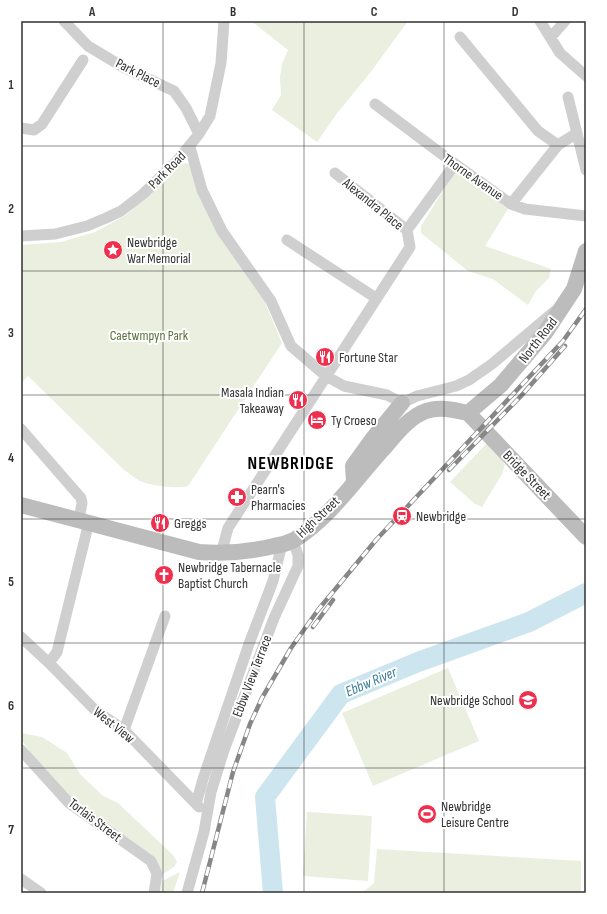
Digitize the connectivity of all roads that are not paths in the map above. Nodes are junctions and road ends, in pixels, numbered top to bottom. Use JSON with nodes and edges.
{"nodes":[{"id":1,"x":64,"y":21,"type":"edge"},
{"id":2,"x":224,"y":21,"type":"edge"},
{"id":3,"x":540,"y":21,"type":"edge"},
{"id":4,"x":565,"y":21,"type":"edge"},
{"id":5,"x":460,"y":37,"type":"dead end"},
{"id":6,"x":551,"y":38,"type":"junction"},
{"id":7,"x":83,"y":60,"type":"dead end"},
{"id":8,"x":586,"y":76,"type":"edge"},
{"id":9,"x":568,"y":97,"type":"dead end"},
{"id":10,"x":375,"y":104,"type":"dead end"},
{"id":11,"x":21,"y":128,"type":"edge"},
{"id":12,"x":199,"y":134,"type":"junction"},
{"id":13,"x":577,"y":134,"type":"junction"},
{"id":14,"x":558,"y":145,"type":"junction"},
{"id":15,"x":190,"y":147,"type":"junction"},
{"id":16,"x":455,"y":164,"type":"junction"},
{"id":17,"x":586,"y":170,"type":"edge"},
{"id":18,"x":335,"y":173,"type":"dead end"},
{"id":19,"x":511,"y":204,"type":"junction"},
{"id":20,"x":586,"y":216,"type":"edge"},
{"id":21,"x":407,"y":230,"type":"junction"},
{"id":22,"x":21,"y":236,"type":"edge"},
{"id":23,"x":288,"y":240,"type":"dead end"},
{"id":24,"x":586,"y":251,"type":"edge"},
{"id":25,"x":376,"y":298,"type":"junction"},
{"id":26,"x":566,"y":302,"type":"junction"},
{"id":27,"x":326,"y":376,"type":"junction"},
{"id":28,"x":402,"y":403,"type":"junction"},
{"id":29,"x":468,"y":413,"type":"junction"},
{"id":30,"x":21,"y":429,"type":"edge"},
{"id":31,"x":354,"y":482,"type":"junction"},
{"id":32,"x":21,"y":505,"type":"edge"},
{"id":33,"x":84,"y":521,"type":"junction"},
{"id":34,"x":586,"y":537,"type":"edge"},
{"id":35,"x":288,"y":542,"type":"junction"},
{"id":36,"x":221,"y":554,"type":"junction"},
{"id":37,"x":165,"y":616,"type":"dead end"},
{"id":38,"x":22,"y":643,"type":"edge"},
{"id":39,"x":49,"y":663,"type":"junction"},
{"id":40,"x":124,"y":730,"type":"junction"},
{"id":41,"x":21,"y":750,"type":"edge"},
{"id":42,"x":196,"y":804,"type":"junction"},
{"id":43,"x":206,"y":815,"type":"junction"},
{"id":44,"x":21,"y":879,"type":"edge"},
{"id":45,"x":40,"y":893,"type":"edge"},
{"id":46,"x":154,"y":893,"type":"edge"},
{"id":47,"x":187,"y":893,"type":"edge"}],
"edges":[{"from":1,"to":12,"type":"street","name":"Park Place"},
{"from":2,"to":12,"type":"street","name":"Park Road"},
{"from":3,"to":6,"type":"street"},
{"from":4,"to":6,"type":"street"},
{"from":5,"to":14,"type":"street"},
{"from":6,"to":8,"type":"street"},
{"from":7,"to":11,"type":"street"},
{"from":9,"to":13,"type":"street"},
{"from":10,"to":16,"type":"street","name":"Thorne Avenue"},
{"from":12,"to":15,"type":"street","name":"Park Road"},
{"from":13,"to":14,"type":"street"},
{"from":13,"to":17,"type":"street"},
{"from":14,"to":19,"type":"street"},
{"from":15,"to":22,"type":"street","name":"Park Road"},
{"from":15,"to":27,"type":"street"},
{"from":16,"to":19,"type":"street","name":"Thorne Avenue"},
{"from":16,"to":21,"type":"street"},
{"from":18,"to":21,"type":"street","name":"Alexandra Place"},
{"from":19,"to":20,"type":"street","name":"Thorne Avenue"},
{"from":21,"to":25,"type":"street","name":"Alexandra Place"},
{"from":23,"to":25,"type":"street"},
{"from":24,"to":26,"type":"street","name":"North Road"},
{"from":25,"to":27,"type":"street","name":"Alexandra Place"},
{"from":26,"to":28,"type":"street"},
{"from":26,"to":29,"type":"street","name":"North Road"},
{"from":27,"to":28,"type":"street"},
{"from":27,"to":36,"type":"street","name":"Alexandra Place"},
{"from":28,"to":31,"type":"street"},
{"from":29,"to":31,"type":"street","name":"High Street"},
{"from":29,"to":34,"type":"street","name":"Bridge Street"},
{"from":30,"to":33,"type":"street"},
{"from":31,"to":35,"type":"street","name":"High Street"},
{"from":32,"to":33,"type":"street","name":"High Street"},
{"from":33,"to":36,"type":"street","name":"High Street"},
{"from":33,"to":39,"type":"street"},
{"from":35,"to":36,"type":"street","name":"High Street"},
{"from":35,"to":42,"type":"street"},
{"from":35,"to":43,"type":"street","name":"Ebbw View Terrace"},
{"from":37,"to":40,"type":"street"},
{"from":38,"to":39,"type":"street","name":"West View"},
{"from":39,"to":40,"type":"street","name":"West View"},
{"from":40,"to":42,"type":"street","name":"West View"},
{"from":41,"to":46,"type":"street","name":"Torlais Street"},
{"from":42,"to":43,"type":"street","name":"West View"},
{"from":43,"to":47,"type":"street","name":"Ebbw View Terrace"},
{"from":44,"to":45,"type":"street"}]}
